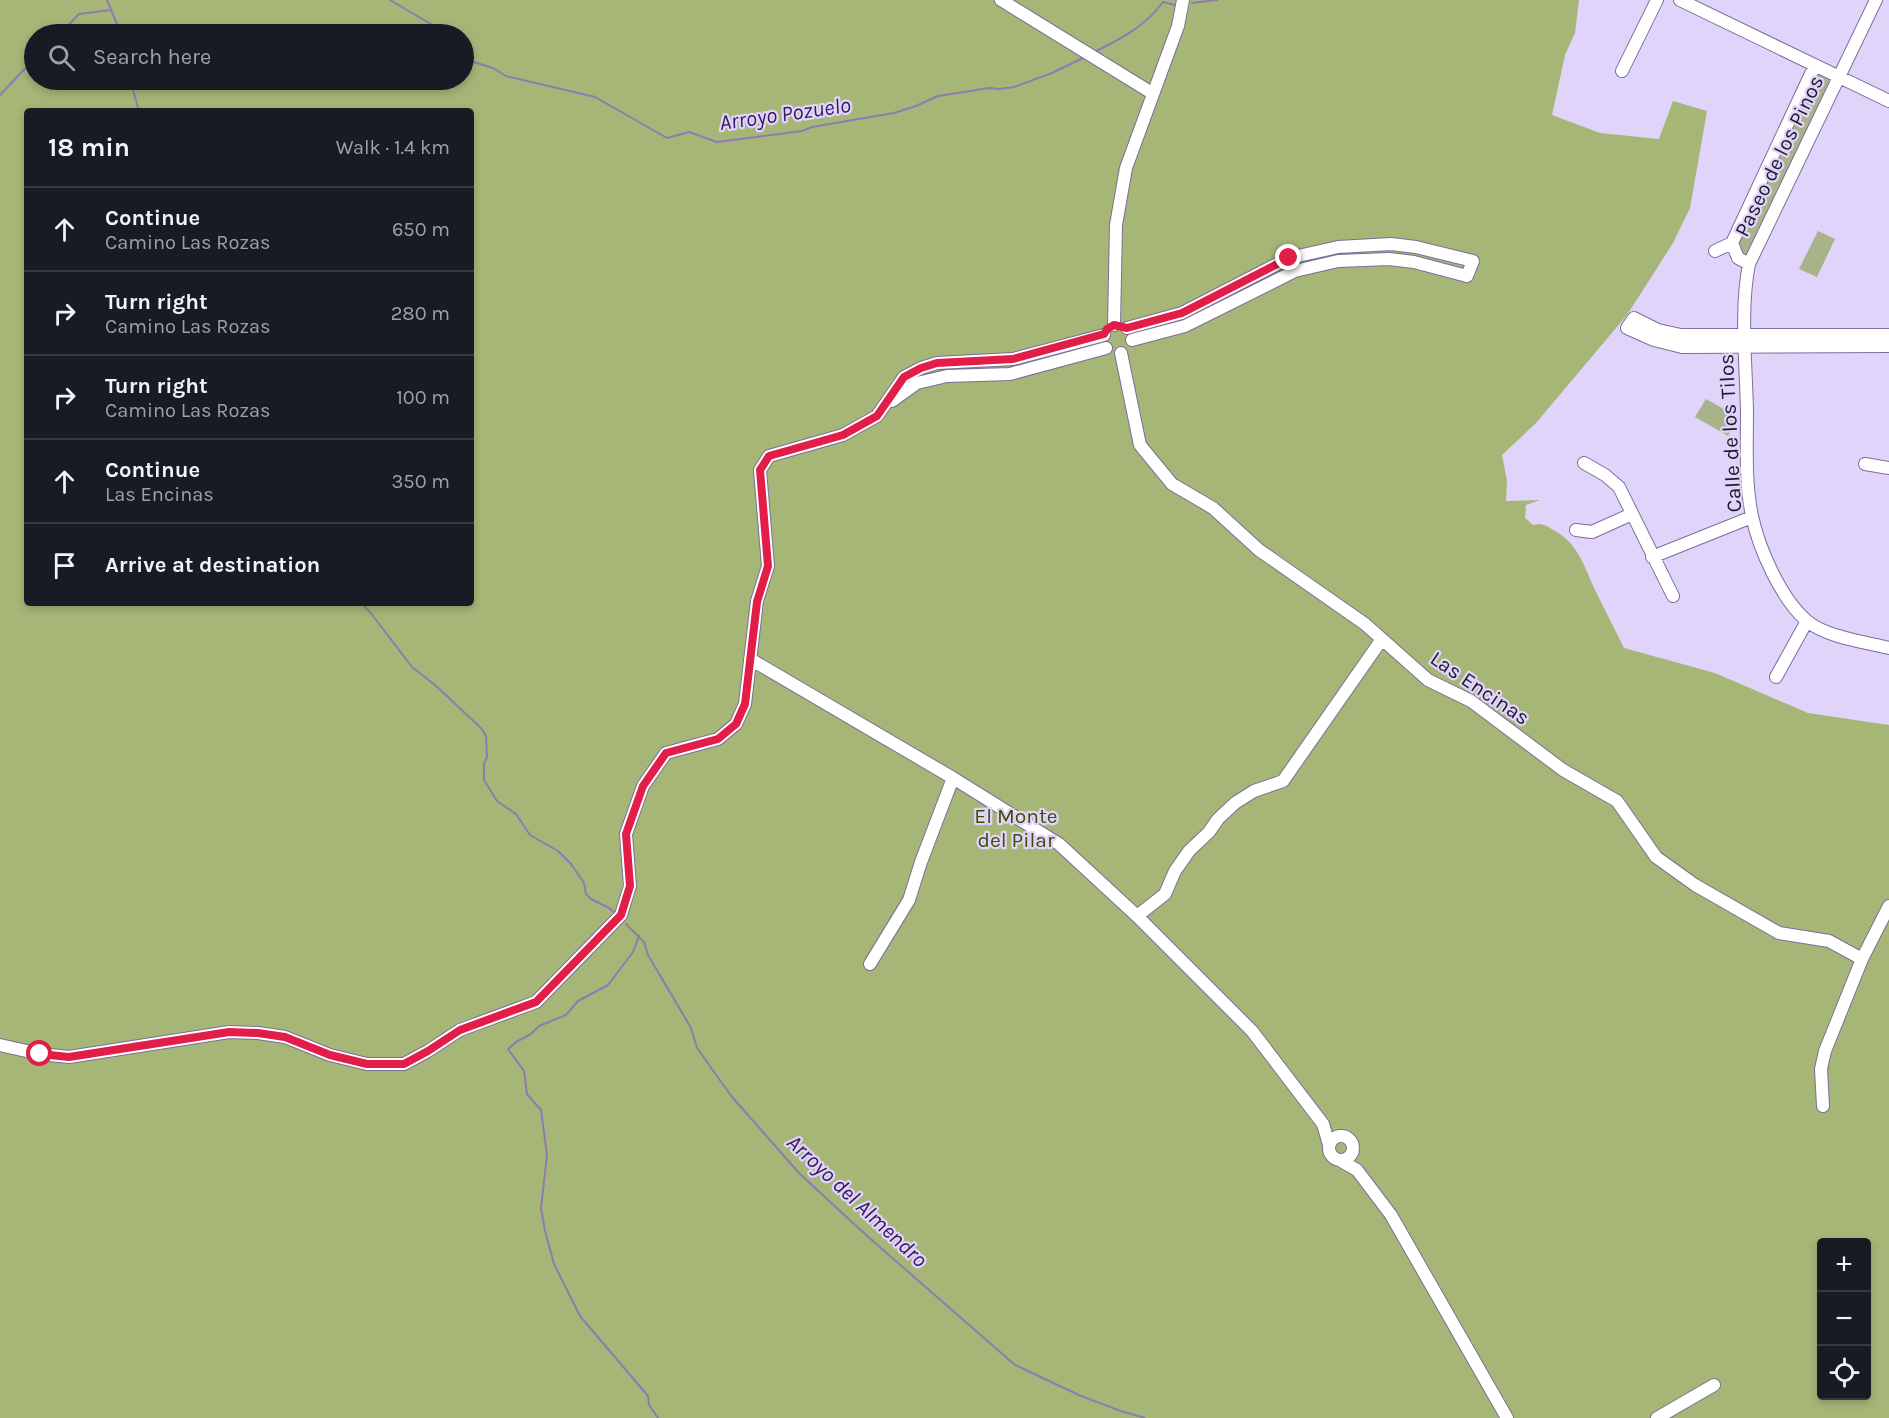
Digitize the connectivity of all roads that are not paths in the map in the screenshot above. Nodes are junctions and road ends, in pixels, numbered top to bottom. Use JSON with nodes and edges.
{"nodes":[{"id":1,"x":1001,"y":0,"type":"edge"},
{"id":2,"x":1183,"y":0,"type":"edge"},
{"id":3,"x":1657,"y":0,"type":"edge"},
{"id":4,"x":1680,"y":0,"type":"edge"},
{"id":5,"x":1876,"y":0,"type":"edge"},
{"id":6,"x":1815,"y":65,"type":"junction"},
{"id":7,"x":1622,"y":71,"type":"dead end"},
{"id":8,"x":1839,"y":77,"type":"junction"},
{"id":9,"x":1152,"y":93,"type":"junction"},
{"id":10,"x":1889,"y":101,"type":"edge"},
{"id":11,"x":1732,"y":243,"type":"junction"},
{"id":12,"x":1715,"y":251,"type":"dead end"},
{"id":13,"x":1749,"y":264,"type":"junction"},
{"id":14,"x":1121,"y":326,"type":"junction"},
{"id":15,"x":1104,"y":334,"type":"junction"},
{"id":16,"x":1889,"y":335,"type":"edge"},
{"id":17,"x":1132,"y":340,"type":"junction"},
{"id":18,"x":1745,"y":341,"type":"junction"},
{"id":19,"x":1889,"y":346,"type":"edge"},
{"id":20,"x":1106,"y":348,"type":"junction"},
{"id":21,"x":1121,"y":353,"type":"junction"},
{"id":22,"x":886,"y":405,"type":"junction"},
{"id":23,"x":1584,"y":463,"type":"dead end"},
{"id":24,"x":1865,"y":464,"type":"dead end"},
{"id":25,"x":1889,"y":468,"type":"edge"},
{"id":26,"x":1632,"y":514,"type":"junction"},
{"id":27,"x":1752,"y":517,"type":"junction"},
{"id":28,"x":1576,"y":530,"type":"dead end"},
{"id":29,"x":1652,"y":557,"type":"junction"},
{"id":30,"x":1673,"y":596,"type":"dead end"},
{"id":31,"x":1807,"y":621,"type":"junction"},
{"id":32,"x":1382,"y":639,"type":"junction"},
{"id":33,"x":1889,"y":648,"type":"edge"},
{"id":34,"x":750,"y":659,"type":"junction"},
{"id":35,"x":1776,"y":677,"type":"dead end"},
{"id":36,"x":953,"y":778,"type":"junction"},
{"id":37,"x":1889,"y":906,"type":"edge"},
{"id":38,"x":1137,"y":916,"type":"junction"},
{"id":39,"x":1862,"y":960,"type":"junction"},
{"id":40,"x":870,"y":964,"type":"dead end"},
{"id":41,"x":0,"y":1044,"type":"edge"},
{"id":42,"x":1823,"y":1106,"type":"dead end"},
{"id":43,"x":1323,"y":1124,"type":"junction"},
{"id":44,"x":1344,"y":1136,"type":"junction"},
{"id":45,"x":1329,"y":1146,"type":"junction"},
{"id":46,"x":1354,"y":1150,"type":"junction"},
{"id":47,"x":1341,"y":1161,"type":"junction"},
{"id":48,"x":1357,"y":1170,"type":"junction"},
{"id":49,"x":1714,"y":1385,"type":"dead end"},
{"id":50,"x":1507,"y":1418,"type":"edge"},
{"id":51,"x":1657,"y":1418,"type":"edge"}],
"edges":[{"from":1,"to":9,"type":"street"},
{"from":2,"to":9,"type":"street"},
{"from":3,"to":7,"type":"street"},
{"from":4,"to":6,"type":"street"},
{"from":5,"to":8,"type":"street","name":"Paseo de los Pinos"},
{"from":6,"to":8,"type":"street"},
{"from":6,"to":11,"type":"street"},
{"from":8,"to":10,"type":"street"},
{"from":8,"to":13,"type":"street","name":"Paseo de los Pinos"},
{"from":9,"to":14,"type":"street"},
{"from":11,"to":12,"type":"street"},
{"from":11,"to":13,"type":"street"},
{"from":13,"to":18,"type":"street","name":"Paseo de los Pinos"},
{"from":14,"to":15,"type":"street"},
{"from":14,"to":17,"type":"street"},
{"from":14,"to":17,"type":"street"},
{"from":15,"to":20,"type":"street"},
{"from":15,"to":22,"type":"street"},
{"from":16,"to":18,"type":"street"},
{"from":17,"to":21,"type":"street"},
{"from":18,"to":18,"type":"street"},
{"from":18,"to":19,"type":"street"},
{"from":18,"to":27,"type":"street","name":"Calle de los Tilos"},
{"from":20,"to":21,"type":"street"},
{"from":20,"to":22,"type":"street"},
{"from":21,"to":32,"type":"street","name":"Las Encinas"},
{"from":22,"to":34,"type":"street"},
{"from":23,"to":26,"type":"street"},
{"from":24,"to":25,"type":"street"},
{"from":26,"to":28,"type":"street"},
{"from":26,"to":29,"type":"street"},
{"from":27,"to":29,"type":"street"},
{"from":27,"to":31,"type":"street","name":"Calle de los Tilos"},
{"from":29,"to":30,"type":"street"},
{"from":31,"to":33,"type":"street","name":"Calle de los Tilos"},
{"from":31,"to":35,"type":"street"},
{"from":32,"to":38,"type":"street"},
{"from":32,"to":39,"type":"street","name":"Las Encinas"},
{"from":34,"to":36,"type":"street"},
{"from":34,"to":41,"type":"street"},
{"from":36,"to":38,"type":"street"},
{"from":36,"to":40,"type":"street"},
{"from":37,"to":39,"type":"street"},
{"from":38,"to":43,"type":"street"},
{"from":39,"to":42,"type":"street"},
{"from":43,"to":44,"type":"street"},
{"from":43,"to":45,"type":"street"},
{"from":44,"to":45,"type":"street"},
{"from":44,"to":46,"type":"street"},
{"from":45,"to":47,"type":"street"},
{"from":46,"to":47,"type":"street"},
{"from":46,"to":48,"type":"street"},
{"from":47,"to":48,"type":"street"},
{"from":48,"to":50,"type":"street"},
{"from":49,"to":51,"type":"street"}]}
